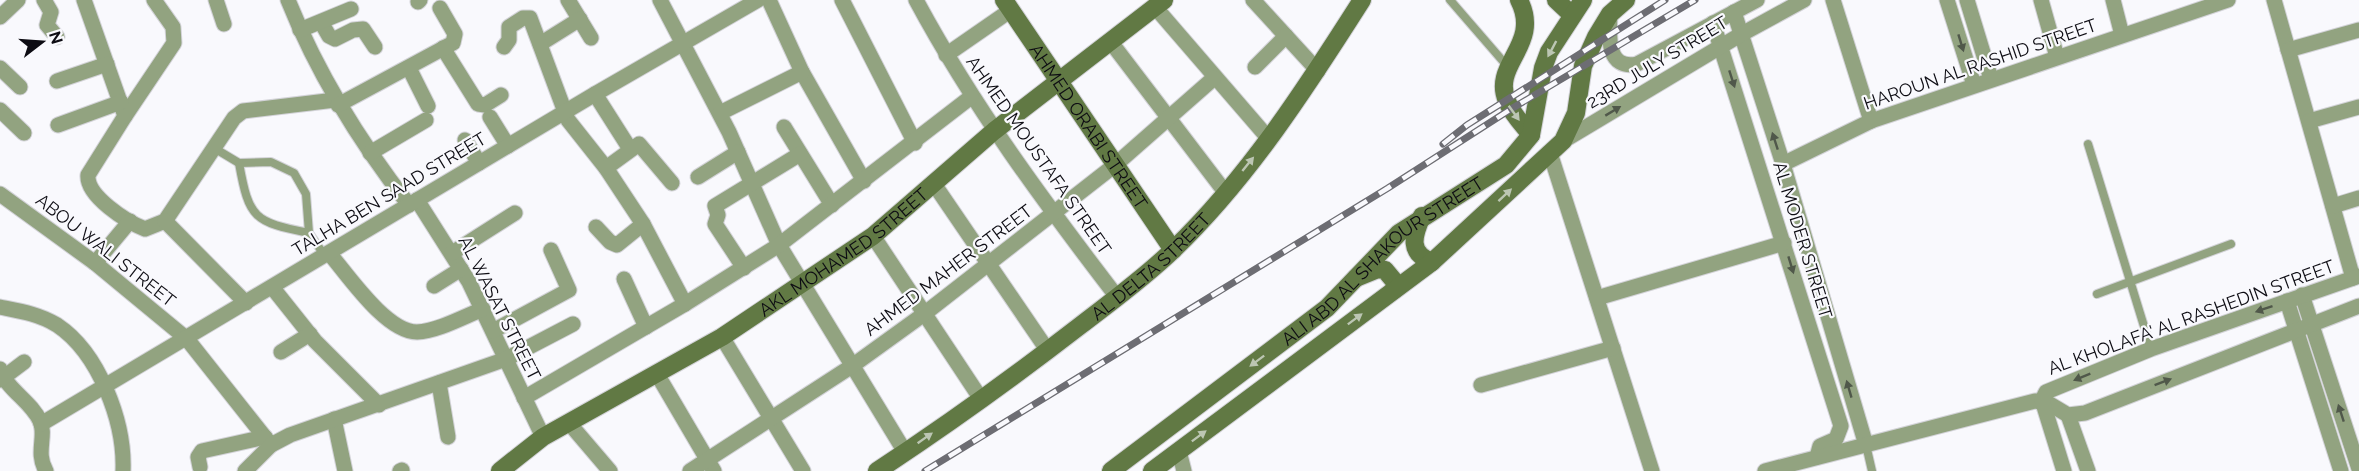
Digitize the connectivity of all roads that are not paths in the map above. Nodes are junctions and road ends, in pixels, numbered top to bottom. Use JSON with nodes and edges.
{"nodes":[{"id":1,"x":18,"y":0,"type":"edge"},
{"id":2,"x":44,"y":0,"type":"edge"},
{"id":3,"x":84,"y":0,"type":"edge"},
{"id":4,"x":154,"y":0,"type":"edge"},
{"id":5,"x":216,"y":0,"type":"edge"},
{"id":6,"x":288,"y":0,"type":"edge"},
{"id":7,"x":568,"y":0,"type":"edge"},
{"id":8,"x":660,"y":0,"type":"edge"},
{"id":9,"x":758,"y":0,"type":"edge"},
{"id":10,"x":769,"y":0,"type":"edge"},
{"id":11,"x":842,"y":0,"type":"edge"},
{"id":12,"x":916,"y":0,"type":"edge"},
{"id":13,"x":1253,"y":0,"type":"edge"},
{"id":14,"x":1362,"y":0,"type":"edge"},
{"id":15,"x":1450,"y":0,"type":"edge"},
{"id":16,"x":1519,"y":0,"type":"edge"},
{"id":17,"x":1556,"y":0,"type":"edge"},
{"id":18,"x":1583,"y":0,"type":"edge"},
{"id":19,"x":1626,"y":0,"type":"edge"},
{"id":20,"x":1757,"y":0,"type":"edge"},
{"id":21,"x":1804,"y":0,"type":"edge"},
{"id":22,"x":1833,"y":0,"type":"edge"},
{"id":23,"x":1947,"y":0,"type":"edge"},
{"id":24,"x":1984,"y":0,"type":"edge"},
{"id":25,"x":2041,"y":0,"type":"edge"},
{"id":26,"x":2113,"y":0,"type":"edge"},
{"id":27,"x":2228,"y":0,"type":"edge"},
{"id":28,"x":2274,"y":0,"type":"edge"},
{"id":29,"x":1968,"y":2,"type":"edge"},
{"id":30,"x":1160,"y":3,"type":"edge"},
{"id":31,"x":1007,"y":5,"type":"edge"},
{"id":32,"x":2197,"y":5,"type":"edge"},
{"id":33,"x":440,"y":8,"type":"dead end"},
{"id":34,"x":351,"y":9,"type":"dead end"},
{"id":35,"x":1734,"y":12,"type":"junction"},
{"id":36,"x":1610,"y":14,"type":"junction"},
{"id":37,"x":1572,"y":15,"type":"junction"},
{"id":38,"x":0,"y":16,"type":"edge"},
{"id":39,"x":580,"y":20,"type":"junction"},
{"id":40,"x":321,"y":22,"type":"junction"},
{"id":41,"x":1713,"y":23,"type":"junction"},
{"id":42,"x":224,"y":24,"type":"dead end"},
{"id":43,"x":300,"y":30,"type":"junction"},
{"id":44,"x":2359,"y":30,"type":"edge"},
{"id":45,"x":1740,"y":35,"type":"junction"},
{"id":46,"x":2122,"y":35,"type":"junction"},
{"id":47,"x":1286,"y":36,"type":"junction"},
{"id":48,"x":57,"y":37,"type":"dead end"},
{"id":49,"x":591,"y":38,"type":"dead end"},
{"id":50,"x":1110,"y":41,"type":"junction"},
{"id":51,"x":684,"y":42,"type":"junction"},
{"id":52,"x":540,"y":44,"type":"junction"},
{"id":53,"x":1721,"y":46,"type":"junction"},
{"id":54,"x":375,"y":47,"type":"dead end"},
{"id":55,"x":504,"y":47,"type":"dead end"},
{"id":56,"x":443,"y":48,"type":"junction"},
{"id":57,"x":2288,"y":50,"type":"junction"},
{"id":58,"x":946,"y":55,"type":"junction"},
{"id":59,"x":2057,"y":57,"type":"junction"},
{"id":60,"x":107,"y":64,"type":"junction"},
{"id":61,"x":1256,"y":67,"type":"dead end"},
{"id":62,"x":1508,"y":67,"type":"junction"},
{"id":63,"x":0,"y":68,"type":"edge"},
{"id":64,"x":409,"y":68,"type":"junction"},
{"id":65,"x":1318,"y":70,"type":"junction"},
{"id":66,"x":802,"y":72,"type":"junction"},
{"id":67,"x":1215,"y":78,"type":"junction"},
{"id":68,"x":1991,"y":79,"type":"junction"},
{"id":69,"x":57,"y":81,"type":"dead end"},
{"id":70,"x":1059,"y":81,"type":"junction"},
{"id":71,"x":1974,"y":85,"type":"junction"},
{"id":72,"x":20,"y":87,"type":"dead end"},
{"id":73,"x":595,"y":94,"type":"junction"},
{"id":74,"x":501,"y":95,"type":"dead end"},
{"id":75,"x":971,"y":97,"type":"junction"},
{"id":76,"x":337,"y":102,"type":"junction"},
{"id":77,"x":2359,"y":107,"type":"edge"},
{"id":78,"x":123,"y":109,"type":"junction"},
{"id":79,"x":0,"y":110,"type":"edge"},
{"id":80,"x":564,"y":112,"type":"junction"},
{"id":81,"x":720,"y":113,"type":"junction"},
{"id":82,"x":490,"y":117,"type":"dead end"},
{"id":83,"x":1168,"y":118,"type":"junction"},
{"id":84,"x":1870,"y":121,"type":"junction"},
{"id":85,"x":2309,"y":122,"type":"junction"},
{"id":86,"x":58,"y":125,"type":"dead end"},
{"id":87,"x":784,"y":127,"type":"dead end"},
{"id":88,"x":994,"y":131,"type":"junction"},
{"id":89,"x":24,"y":133,"type":"dead end"},
{"id":90,"x":1531,"y":135,"type":"junction"},
{"id":91,"x":1269,"y":139,"type":"junction"},
{"id":92,"x":465,"y":140,"type":"dead end"},
{"id":93,"x":915,"y":143,"type":"junction"},
{"id":94,"x":2088,"y":144,"type":"dead end"},
{"id":95,"x":507,"y":146,"type":"junction"},
{"id":96,"x":1557,"y":147,"type":"junction"},
{"id":97,"x":214,"y":148,"type":"junction"},
{"id":98,"x":630,"y":150,"type":"junction"},
{"id":99,"x":738,"y":152,"type":"junction"},
{"id":100,"x":370,"y":153,"type":"junction"},
{"id":101,"x":800,"y":154,"type":"junction"},
{"id":102,"x":239,"y":163,"type":"junction"},
{"id":103,"x":479,"y":163,"type":"junction"},
{"id":104,"x":1783,"y":164,"type":"junction"},
{"id":105,"x":1115,"y":165,"type":"junction"},
{"id":106,"x":606,"y":168,"type":"junction"},
{"id":107,"x":698,"y":177,"type":"dead end"},
{"id":108,"x":752,"y":181,"type":"junction"},
{"id":109,"x":864,"y":181,"type":"junction"},
{"id":110,"x":672,"y":183,"type":"dead end"},
{"id":111,"x":934,"y":184,"type":"junction"},
{"id":112,"x":1225,"y":192,"type":"junction"},
{"id":113,"x":0,"y":194,"type":"edge"},
{"id":114,"x":2359,"y":198,"type":"edge"},
{"id":115,"x":413,"y":203,"type":"junction"},
{"id":116,"x":832,"y":206,"type":"junction"},
{"id":117,"x":2333,"y":206,"type":"junction"},
{"id":118,"x":515,"y":213,"type":"dead end"},
{"id":119,"x":1054,"y":215,"type":"junction"},
{"id":120,"x":1422,"y":216,"type":"junction"},
{"id":121,"x":130,"y":221,"type":"junction"},
{"id":122,"x":165,"y":221,"type":"junction"},
{"id":123,"x":644,"y":224,"type":"junction"},
{"id":124,"x":596,"y":227,"type":"dead end"},
{"id":125,"x":309,"y":233,"type":"junction"},
{"id":126,"x":873,"y":236,"type":"junction"},
{"id":127,"x":1784,"y":243,"type":"junction"},
{"id":128,"x":2231,"y":244,"type":"dead end"},
{"id":129,"x":779,"y":245,"type":"junction"},
{"id":130,"x":551,"y":250,"type":"dead end"},
{"id":131,"x":1173,"y":250,"type":"junction"},
{"id":132,"x":452,"y":253,"type":"junction"},
{"id":133,"x":327,"y":254,"type":"junction"},
{"id":134,"x":1432,"y":262,"type":"junction"},
{"id":135,"x":94,"y":263,"type":"junction"},
{"id":136,"x":989,"y":265,"type":"junction"},
{"id":137,"x":744,"y":268,"type":"junction"},
{"id":138,"x":461,"y":269,"type":"junction"},
{"id":139,"x":2356,"y":277,"type":"edge"},
{"id":140,"x":624,"y":279,"type":"dead end"},
{"id":141,"x":1353,"y":279,"type":"junction"},
{"id":142,"x":2130,"y":281,"type":"junction"},
{"id":143,"x":801,"y":285,"type":"junction"},
{"id":144,"x":434,"y":286,"type":"dead end"},
{"id":145,"x":272,"y":287,"type":"junction"},
{"id":146,"x":1394,"y":290,"type":"junction"},
{"id":147,"x":2097,"y":294,"type":"dead end"},
{"id":148,"x":2302,"y":295,"type":"junction"},
{"id":149,"x":1117,"y":297,"type":"junction"},
{"id":150,"x":1597,"y":298,"type":"junction"},
{"id":151,"x":2287,"y":301,"type":"junction"},
{"id":152,"x":246,"y":303,"type":"junction"},
{"id":153,"x":685,"y":304,"type":"junction"},
{"id":154,"x":2359,"y":306,"type":"edge"},
{"id":155,"x":0,"y":307,"type":"edge"},
{"id":156,"x":483,"y":309,"type":"junction"},
{"id":157,"x":924,"y":314,"type":"junction"},
{"id":158,"x":573,"y":324,"type":"dead end"},
{"id":159,"x":2312,"y":325,"type":"junction"},
{"id":160,"x":646,"y":327,"type":"junction"},
{"id":161,"x":493,"y":331,"type":"junction"},
{"id":162,"x":2296,"y":331,"type":"junction"},
{"id":163,"x":722,"y":336,"type":"junction"},
{"id":164,"x":187,"y":339,"type":"junction"},
{"id":165,"x":320,"y":339,"type":"junction"},
{"id":166,"x":1613,"y":348,"type":"junction"},
{"id":167,"x":2151,"y":349,"type":"junction"},
{"id":168,"x":1048,"y":351,"type":"junction"},
{"id":169,"x":281,"y":352,"type":"dead end"},
{"id":170,"x":506,"y":359,"type":"junction"},
{"id":171,"x":24,"y":362,"type":"dead end"},
{"id":172,"x":852,"y":366,"type":"junction"},
{"id":173,"x":657,"y":374,"type":"junction"},
{"id":174,"x":1,"y":376,"type":"edge"},
{"id":175,"x":439,"y":383,"type":"junction"},
{"id":176,"x":1481,"y":385,"type":"dead end"},
{"id":177,"x":105,"y":388,"type":"junction"},
{"id":178,"x":525,"y":398,"type":"junction"},
{"id":179,"x":981,"y":399,"type":"junction"},
{"id":180,"x":2042,"y":400,"type":"junction"},
{"id":181,"x":380,"y":405,"type":"junction"},
{"id":182,"x":2068,"y":415,"type":"junction"},
{"id":183,"x":334,"y":418,"type":"junction"},
{"id":184,"x":771,"y":418,"type":"junction"},
{"id":185,"x":569,"y":423,"type":"junction"},
{"id":186,"x":41,"y":424,"type":"junction"},
{"id":187,"x":448,"y":436,"type":"dead end"},
{"id":188,"x":543,"y":437,"type":"junction"},
{"id":189,"x":268,"y":441,"type":"junction"},
{"id":190,"x":1866,"y":445,"type":"junction"},
{"id":191,"x":1179,"y":451,"type":"junction"},
{"id":192,"x":905,"y":452,"type":"junction"},
{"id":193,"x":1817,"y":458,"type":"junction"},
{"id":194,"x":710,"y":465,"type":"edge"},
{"id":195,"x":200,"y":467,"type":"dead end"},
{"id":196,"x":2359,"y":469,"type":"edge"},
{"id":197,"x":504,"y":470,"type":"edge"},
{"id":198,"x":46,"y":471,"type":"edge"},
{"id":199,"x":123,"y":471,"type":"edge"},
{"id":200,"x":245,"y":471,"type":"edge"},
{"id":201,"x":345,"y":471,"type":"edge"},
{"id":202,"x":610,"y":471,"type":"edge"},
{"id":203,"x":690,"y":471,"type":"edge"},
{"id":204,"x":803,"y":471,"type":"edge"},
{"id":205,"x":877,"y":471,"type":"edge"},
{"id":206,"x":1111,"y":471,"type":"edge"},
{"id":207,"x":1152,"y":471,"type":"edge"},
{"id":208,"x":1184,"y":471,"type":"edge"},
{"id":209,"x":1653,"y":471,"type":"edge"},
{"id":210,"x":1765,"y":471,"type":"edge"},
{"id":211,"x":1872,"y":471,"type":"edge"},
{"id":212,"x":2064,"y":471,"type":"edge"},
{"id":213,"x":2088,"y":471,"type":"edge"},
{"id":214,"x":2341,"y":471,"type":"edge"}],
"edges":[{"from":1,"to":38,"type":"street"},
{"from":2,"to":48,"type":"street"},
{"from":3,"to":60,"type":"street"},
{"from":4,"to":78,"type":"street"},
{"from":5,"to":42,"type":"street"},
{"from":6,"to":43,"type":"street","name":"AL WASAT STREET"},
{"from":7,"to":39,"type":"street"},
{"from":8,"to":51,"type":"street"},
{"from":9,"to":51,"type":"street","name":"TALHA BEN SAAD STREET"},
{"from":10,"to":66,"type":"street"},
{"from":11,"to":93,"type":"street"},
{"from":12,"to":58,"type":"street","name":"AHMED MOUSTAFA STREET"},
{"from":13,"to":47,"type":"street"},
{"from":14,"to":65,"type":"street","name":"AL DELTA STREET"},
{"from":15,"to":62,"type":"lane"},
{"from":16,"to":62,"type":"street"},
{"from":17,"to":37,"type":"street"},
{"from":18,"to":37,"type":"street","name":"ALI ABD AL SHAKOUR STREET"},
{"from":19,"to":36,"type":"street","name":"ALI ABD AL SHAKOUR STREET"},
{"from":20,"to":35,"type":"street","name":"23RD JULY STREET"},
{"from":21,"to":45,"type":"street","name":"23RD JULY STREET"},
{"from":22,"to":84,"type":"street"},
{"from":23,"to":71,"type":"street","one_way":true},
{"from":24,"to":29,"type":"street"},
{"from":25,"to":59,"type":"street"},
{"from":26,"to":46,"type":"street"},
{"from":27,"to":32,"type":"street","name":"HAROUN AL RASHID STREET"},
{"from":28,"to":57,"type":"street"},
{"from":29,"to":68,"type":"street"},
{"from":30,"to":50,"type":"street","name":"AKL MOHAMED STREET"},
{"from":30,"to":67,"type":"street"},
{"from":31,"to":58,"type":"street"},
{"from":31,"to":70,"type":"street","name":"AHMED ORABI STREET"},
{"from":32,"to":46,"type":"street","name":"HAROUN AL RASHID STREET"},
{"from":33,"to":56,"type":"street"},
{"from":34,"to":40,"type":"street"},
{"from":35,"to":41,"type":"street","name":"23RD JULY STREET"},
{"from":35,"to":45,"type":"street","name":"AL MODER STREET"},
{"from":36,"to":41,"type":"street","name":"23RD JULY STREET"},
{"from":36,"to":96,"type":"street","name":"ALI ABD AL SHAKOUR STREET"},
{"from":37,"to":90,"type":"street","name":"ALI ABD AL SHAKOUR STREET","one_way":true},
{"from":39,"to":49,"type":"street"},
{"from":39,"to":52,"type":"street"},
{"from":40,"to":43,"type":"street"},
{"from":40,"to":54,"type":"street"},
{"from":41,"to":53,"type":"street","name":"AL MODER STREET"},
{"from":43,"to":76,"type":"street","name":"AL WASAT STREET"},
{"from":44,"to":57,"type":"street"},
{"from":45,"to":53,"type":"street","name":"23RD JULY STREET"},
{"from":104,"to":45,"type":"street","name":"AL MODER STREET","one_way":true},
{"from":46,"to":59,"type":"street","name":"HAROUN AL RASHID STREET"},
{"from":47,"to":61,"type":"street"},
{"from":47,"to":65,"type":"street"},
{"from":50,"to":70,"type":"street","name":"AKL MOHAMED STREET"},
{"from":50,"to":83,"type":"street"},
{"from":51,"to":73,"type":"street","name":"TALHA BEN SAAD STREET"},
{"from":51,"to":81,"type":"street"},
{"from":52,"to":55,"type":"street"},
{"from":52,"to":80,"type":"street"},
{"from":96,"to":53,"type":"street","name":"23RD JULY STREET","one_way":true},
{"from":53,"to":127,"type":"street","name":"AL MODER STREET","one_way":true},
{"from":56,"to":64,"type":"street"},
{"from":56,"to":74,"type":"street"},
{"from":57,"to":85,"type":"street"},
{"from":58,"to":75,"type":"street","name":"AHMED MOUSTAFA STREET"},
{"from":59,"to":68,"type":"street","name":"HAROUN AL RASHID STREET"},
{"from":60,"to":69,"type":"street"},
{"from":60,"to":78,"type":"street"},
{"from":62,"to":90,"type":"street","one_way":true},
{"from":63,"to":72,"type":"street"},
{"from":64,"to":76,"type":"street"},
{"from":64,"to":100,"type":"street"},
{"from":65,"to":91,"type":"street","name":"AL DELTA STREET"},
{"from":66,"to":81,"type":"street"},
{"from":66,"to":109,"type":"street"},
{"from":67,"to":83,"type":"street","name":"AHMED MAHER STREET"},
{"from":67,"to":91,"type":"street"},
{"from":68,"to":71,"type":"street","name":"HAROUN AL RASHID STREET"},
{"from":70,"to":88,"type":"street","name":"AKL MOHAMED STREET"},
{"from":70,"to":105,"type":"street","name":"AHMED ORABI STREET"},
{"from":71,"to":84,"type":"street","name":"HAROUN AL RASHID STREET"},
{"from":73,"to":80,"type":"street","name":"TALHA BEN SAAD STREET"},
{"from":73,"to":98,"type":"street"},
{"from":75,"to":88,"type":"street","name":"AHMED MOUSTAFA STREET"},
{"from":75,"to":93,"type":"street"},
{"from":76,"to":97,"type":"street"},
{"from":76,"to":100,"type":"street","name":"AL WASAT STREET"},
{"from":77,"to":85,"type":"street"},
{"from":78,"to":86,"type":"street"},
{"from":78,"to":121,"type":"street"},
{"from":79,"to":89,"type":"street"},
{"from":80,"to":95,"type":"street","name":"TALHA BEN SAAD STREET"},
{"from":80,"to":106,"type":"street"},
{"from":81,"to":99,"type":"street"},
{"from":82,"to":95,"type":"street"},
{"from":83,"to":105,"type":"street","name":"AHMED MAHER STREET"},
{"from":83,"to":112,"type":"street"},
{"from":84,"to":104,"type":"street","name":"HAROUN AL RASHID STREET"},
{"from":85,"to":117,"type":"street"},
{"from":87,"to":101,"type":"street"},
{"from":88,"to":111,"type":"street","name":"AKL MOHAMED STREET"},
{"from":88,"to":119,"type":"street","name":"AHMED MOUSTAFA STREET"},
{"from":90,"to":120,"type":"street","name":"ALI ABD AL SHAKOUR STREET"},
{"from":112,"to":91,"type":"street","name":"AL DELTA STREET","one_way":true},
{"from":92,"to":103,"type":"street"},
{"from":93,"to":109,"type":"street"},
{"from":94,"to":142,"type":"lane"},
{"from":95,"to":103,"type":"street","name":"TALHA BEN SAAD STREET"},
{"from":134,"to":96,"type":"street","name":"ALI ABD AL SHAKOUR STREET","one_way":true},
{"from":96,"to":150,"type":"street"},
{"from":97,"to":102,"type":"lane"},
{"from":97,"to":122,"type":"street"},
{"from":98,"to":106,"type":"street"},
{"from":98,"to":110,"type":"street"},
{"from":99,"to":107,"type":"street"},
{"from":99,"to":108,"type":"street"},
{"from":100,"to":115,"type":"street","name":"AL WASAT STREET"},
{"from":101,"to":108,"type":"street"},
{"from":101,"to":116,"type":"street"},
{"from":102,"to":125,"type":"lane"},
{"from":102,"to":125,"type":"lane"},
{"from":103,"to":115,"type":"street","name":"TALHA BEN SAAD STREET"},
{"from":190,"to":104,"type":"street","name":"AL MODER STREET","one_way":true},
{"from":105,"to":119,"type":"street","name":"AHMED MAHER STREET"},
{"from":105,"to":131,"type":"street","name":"AHMED ORABI STREET"},
{"from":106,"to":123,"type":"street"},
{"from":108,"to":129,"type":"street"},
{"from":108,"to":137,"type":"street"},
{"from":109,"to":116,"type":"street"},
{"from":111,"to":126,"type":"street","name":"AKL MOHAMED STREET"},
{"from":111,"to":136,"type":"street"},
{"from":112,"to":131,"type":"street","name":"AL DELTA STREET"},
{"from":113,"to":135,"type":"street","name":"ABOU WALI STREET"},
{"from":114,"to":117,"type":"street"},
{"from":115,"to":132,"type":"street","name":"AL WASAT STREET"},
{"from":115,"to":133,"type":"street","name":"TALHA BEN SAAD STREET"},
{"from":116,"to":129,"type":"street"},
{"from":117,"to":139,"type":"street"},
{"from":118,"to":132,"type":"street"},
{"from":119,"to":136,"type":"street","name":"AHMED MAHER STREET"},
{"from":119,"to":149,"type":"street","name":"AHMED MOUSTAFA STREET"},
{"from":120,"to":134,"type":"street"},
{"from":120,"to":141,"type":"street","name":"ALI ABD AL SHAKOUR STREET"},
{"from":121,"to":122,"type":"street"},
{"from":121,"to":135,"type":"street"},
{"from":122,"to":152,"type":"street"},
{"from":123,"to":124,"type":"street"},
{"from":123,"to":153,"type":"street"},
{"from":125,"to":133,"type":"lane"},
{"from":126,"to":143,"type":"street","name":"AKL MOHAMED STREET"},
{"from":126,"to":157,"type":"street"},
{"from":127,"to":150,"type":"street"},
{"from":127,"to":193,"type":"street","name":"AL MODER STREET","one_way":true},
{"from":128,"to":142,"type":"lane"},
{"from":129,"to":137,"type":"street"},
{"from":129,"to":143,"type":"street"},
{"from":130,"to":161,"type":"street"},
{"from":131,"to":149,"type":"street","name":"AL DELTA STREET"},
{"from":132,"to":138,"type":"street","name":"AL WASAT STREET"},
{"from":133,"to":145,"type":"street","name":"TALHA BEN SAAD STREET"},
{"from":133,"to":156,"type":"street"},
{"from":134,"to":146,"type":"street","name":"ALI ABD AL SHAKOUR STREET"},
{"from":135,"to":164,"type":"street","name":"ABOU WALI STREET"},
{"from":136,"to":157,"type":"street","name":"AHMED MAHER STREET"},
{"from":136,"to":168,"type":"street"},
{"from":137,"to":153,"type":"street"},
{"from":138,"to":144,"type":"street"},
{"from":138,"to":156,"type":"street","name":"AL WASAT STREET"},
{"from":139,"to":148,"type":"street","name":"AL KHOLAFA' AL RASHEDIN STREET"},
{"from":140,"to":160,"type":"street"},
{"from":141,"to":146,"type":"street"},
{"from":141,"to":206,"type":"street","name":"ALI ABD AL SHAKOUR STREET","one_way":true},
{"from":142,"to":147,"type":"lane"},
{"from":142,"to":167,"type":"lane"},
{"from":143,"to":163,"type":"street","name":"AKL MOHAMED STREET"},
{"from":143,"to":172,"type":"street"},
{"from":145,"to":152,"type":"street","name":"TALHA BEN SAAD STREET"},
{"from":145,"to":165,"type":"street"},
{"from":191,"to":146,"type":"street","name":"ALI ABD AL SHAKOUR STREET","one_way":true},
{"from":148,"to":151,"type":"street","name":"AL KHOLAFA' AL RASHEDIN STREET"},
{"from":148,"to":159,"type":"street"},
{"from":149,"to":168,"type":"street","name":"AL DELTA STREET"},
{"from":150,"to":166,"type":"street"},
{"from":151,"to":162,"type":"street"},
{"from":151,"to":167,"type":"street","name":"AL KHOLAFA' AL RASHEDIN STREET","one_way":true},
{"from":152,"to":164,"type":"street","name":"TALHA BEN SAAD STREET"},
{"from":153,"to":160,"type":"street"},
{"from":154,"to":159,"type":"street"},
{"from":155,"to":177,"type":"street"},
{"from":156,"to":161,"type":"street","name":"AL WASAT STREET"},
{"from":157,"to":172,"type":"street","name":"AHMED MAHER STREET"},
{"from":157,"to":179,"type":"street"},
{"from":158,"to":170,"type":"street"},
{"from":159,"to":162,"type":"street"},
{"from":196,"to":159,"type":"street","one_way":true},
{"from":160,"to":178,"type":"street"},
{"from":161,"to":170,"type":"street","name":"AL WASAT STREET"},
{"from":182,"to":162,"type":"street","one_way":true},
{"from":162,"to":214,"type":"street"},
{"from":163,"to":173,"type":"street","name":"AKL MOHAMED STREET"},
{"from":163,"to":184,"type":"street"},
{"from":164,"to":177,"type":"street","name":"TALHA BEN SAAD STREET"},
{"from":164,"to":189,"type":"street","name":"ABOU WALI STREET"},
{"from":165,"to":169,"type":"street"},
{"from":165,"to":181,"type":"street"},
{"from":166,"to":176,"type":"street"},
{"from":166,"to":209,"type":"street"},
{"from":167,"to":180,"type":"street","name":"AL KHOLAFA' AL RASHEDIN STREET","one_way":true},
{"from":168,"to":179,"type":"street","name":"AL DELTA STREET"},
{"from":170,"to":175,"type":"street"},
{"from":170,"to":178,"type":"street","name":"AL WASAT STREET"},
{"from":171,"to":174,"type":"street"},
{"from":172,"to":184,"type":"street","name":"AHMED MAHER STREET"},
{"from":172,"to":192,"type":"street"},
{"from":173,"to":185,"type":"street","name":"AKL MOHAMED STREET"},
{"from":173,"to":194,"type":"street"},
{"from":174,"to":186,"type":"street"},
{"from":175,"to":181,"type":"street"},
{"from":175,"to":187,"type":"street"},
{"from":177,"to":186,"type":"street","name":"TALHA BEN SAAD STREET"},
{"from":177,"to":199,"type":"street"},
{"from":178,"to":188,"type":"street","name":"AL WASAT STREET"},
{"from":192,"to":179,"type":"street","name":"AL DELTA STREET","one_way":true},
{"from":180,"to":182,"type":"street","name":"AL KHOLAFA' AL RASHEDIN STREET"},
{"from":180,"to":190,"type":"street","name":"AL KHOLAFA' AL RASHEDIN STREET"},
{"from":180,"to":212,"type":"street"},
{"from":181,"to":183,"type":"street"},
{"from":182,"to":213,"type":"street"},
{"from":183,"to":189,"type":"street"},
{"from":183,"to":201,"type":"street"},
{"from":184,"to":194,"type":"street","name":"AHMED MAHER STREET"},
{"from":184,"to":204,"type":"street"},
{"from":185,"to":188,"type":"street","name":"AKL MOHAMED STREET"},
{"from":185,"to":202,"type":"street"},
{"from":186,"to":198,"type":"street"},
{"from":188,"to":197,"type":"street","name":"AKL MOHAMED STREET"},
{"from":189,"to":195,"type":"street"},
{"from":189,"to":200,"type":"street"},
{"from":190,"to":193,"type":"street","name":"AL KHOLAFA' AL RASHEDIN STREET"},
{"from":190,"to":211,"type":"lane"},
{"from":191,"to":207,"type":"street","name":"ALI ABD AL SHAKOUR STREET"},
{"from":191,"to":208,"type":"street"},
{"from":192,"to":205,"type":"street","name":"AL DELTA STREET"},
{"from":193,"to":210,"type":"street","name":"AL KHOLAFA' AL RASHEDIN STREET"},
{"from":194,"to":203,"type":"street","name":"AHMED MAHER STREET"}]}
